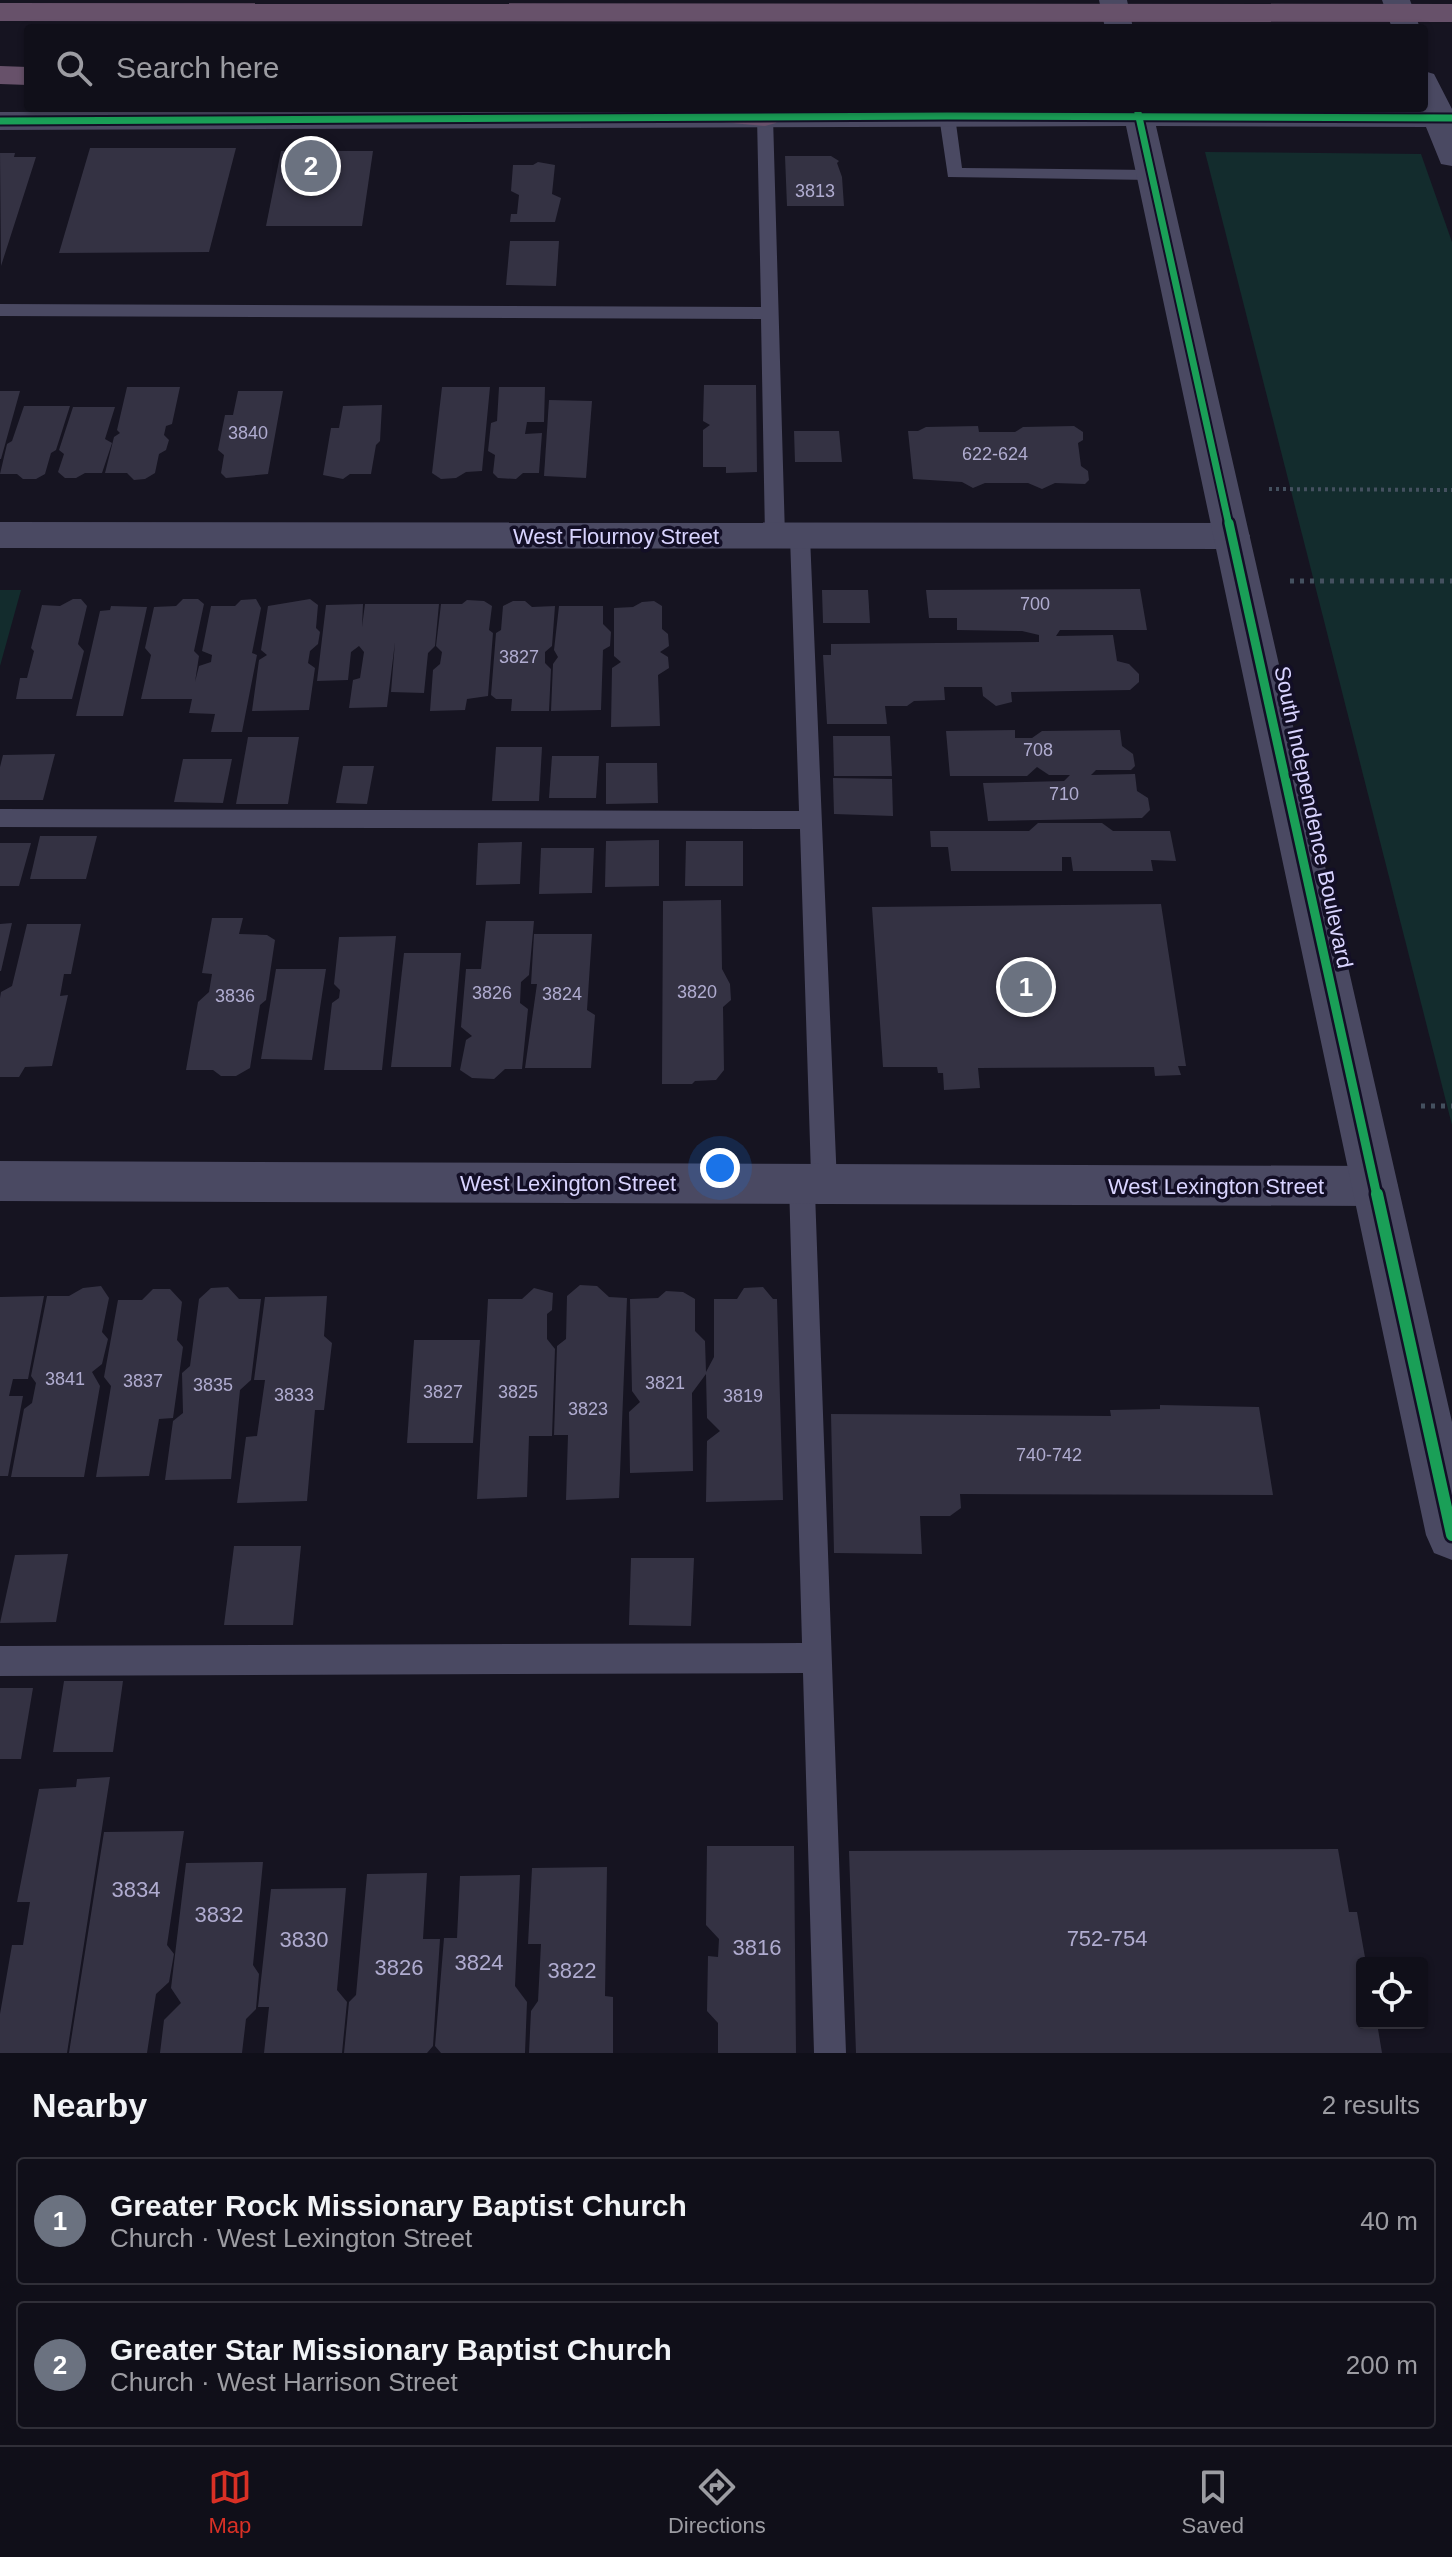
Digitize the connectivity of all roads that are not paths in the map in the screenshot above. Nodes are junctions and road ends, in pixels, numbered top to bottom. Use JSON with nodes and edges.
{"nodes":[{"id":1,"x":1113,"y":0,"type":"edge"},
{"id":2,"x":1396,"y":0,"type":"edge"},
{"id":3,"x":0,"y":12,"type":"edge"},
{"id":4,"x":1452,"y":13,"type":"edge"},
{"id":5,"x":1118,"y":24,"type":"edge"},
{"id":6,"x":1405,"y":24,"type":"edge"},
{"id":7,"x":0,"y":75,"type":"edge"},
{"id":8,"x":24,"y":76,"type":"edge"},
{"id":9,"x":1428,"y":88,"type":"edge"},
{"id":10,"x":711,"y":112,"type":"edge"},
{"id":11,"x":1138,"y":112,"type":"edge"},
{"id":12,"x":947,"y":116,"type":"junction"},
{"id":13,"x":765,"y":117,"type":"junction"},
{"id":14,"x":1444,"y":118,"type":"edge"},
{"id":15,"x":0,"y":121,"type":"edge"},
{"id":16,"x":1452,"y":157,"type":"edge"},
{"id":17,"x":1152,"y":175,"type":"junction"},
{"id":18,"x":0,"y":310,"type":"edge"},
{"id":19,"x":770,"y":313,"type":"junction"},
{"id":20,"x":0,"y":535,"type":"edge"},
{"id":21,"x":788,"y":536,"type":"junction"},
{"id":22,"x":1232,"y":536,"type":"junction"},
{"id":23,"x":0,"y":818,"type":"edge"},
{"id":24,"x":811,"y":820,"type":"junction"},
{"id":25,"x":0,"y":1181,"type":"edge"},
{"id":26,"x":813,"y":1184,"type":"junction"},
{"id":27,"x":1375,"y":1186,"type":"junction"},
{"id":28,"x":1452,"y":1535,"type":"edge"},
{"id":29,"x":817,"y":1658,"type":"junction"},
{"id":30,"x":0,"y":1661,"type":"edge"},
{"id":31,"x":830,"y":2053,"type":"edge"}],
"edges":[{"from":1,"to":5,"type":"street"},
{"from":2,"to":6,"type":"street"},
{"from":3,"to":4,"type":"highway"},
{"from":7,"to":8,"type":"highway"},
{"from":9,"to":14,"type":"street"},
{"from":10,"to":13,"type":"highway"},
{"from":11,"to":12,"type":"street"},
{"from":11,"to":14,"type":"street"},
{"from":11,"to":17,"type":"street","name":"South Independence Boulevard"},
{"from":12,"to":13,"type":"street"},
{"from":12,"to":17,"type":"lane"},
{"from":13,"to":15,"type":"street"},
{"from":13,"to":19,"type":"lane"},
{"from":14,"to":16,"type":"street"},
{"from":17,"to":22,"type":"street","name":"South Independence Boulevard"},
{"from":18,"to":19,"type":"lane"},
{"from":19,"to":21,"type":"lane"},
{"from":20,"to":21,"type":"street","name":"West Flournoy Street"},
{"from":21,"to":22,"type":"street","name":"West Flournoy Street"},
{"from":21,"to":24,"type":"lane"},
{"from":22,"to":27,"type":"street","name":"South Independence Boulevard"},
{"from":23,"to":24,"type":"lane"},
{"from":24,"to":26,"type":"lane"},
{"from":25,"to":26,"type":"street","name":"West Lexington Street"},
{"from":26,"to":27,"type":"street","name":"West Lexington Street"},
{"from":26,"to":29,"type":"lane"},
{"from":27,"to":28,"type":"street","name":"South Independence Boulevard"},
{"from":29,"to":30,"type":"lane"},
{"from":29,"to":31,"type":"lane"}]}
